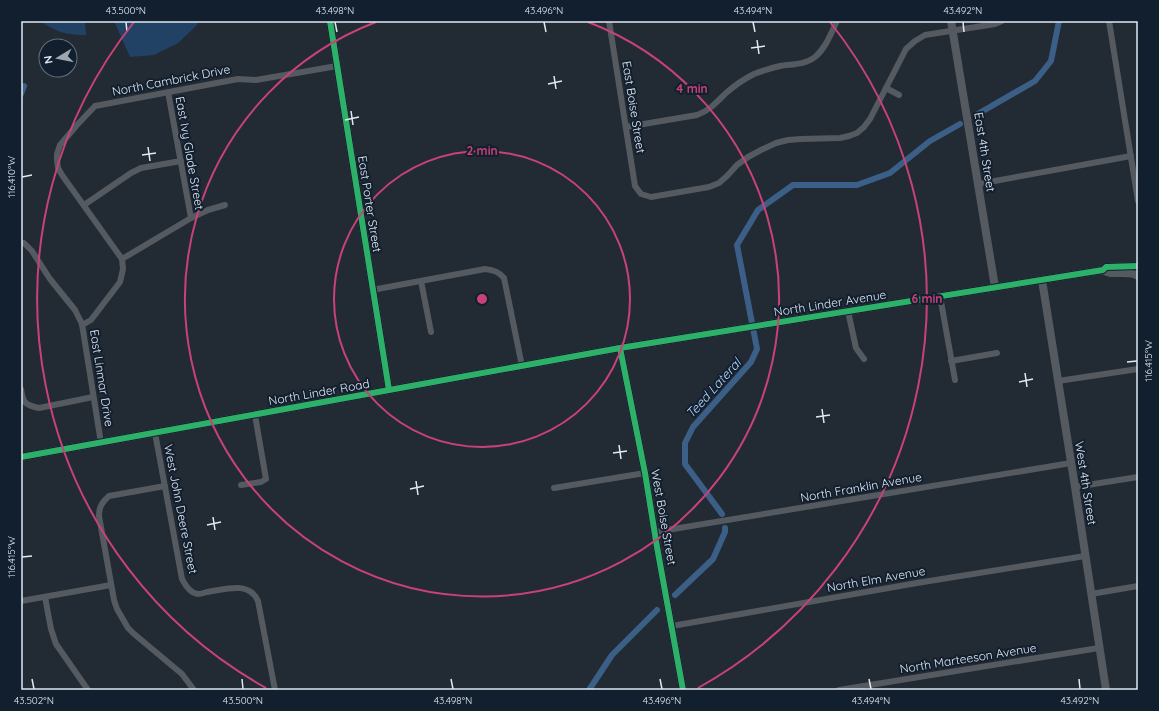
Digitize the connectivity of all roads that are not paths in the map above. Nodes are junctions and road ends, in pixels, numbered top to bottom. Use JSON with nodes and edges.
{"nodes":[{"id":1,"x":330,"y":21,"type":"edge"},
{"id":2,"x":609,"y":21,"type":"edge"},
{"id":3,"x":838,"y":21,"type":"edge"},
{"id":4,"x":951,"y":21,"type":"edge"},
{"id":5,"x":1002,"y":21,"type":"edge"},
{"id":6,"x":1109,"y":21,"type":"edge"},
{"id":7,"x":952,"y":32,"type":"junction"},
{"id":8,"x":337,"y":66,"type":"junction"},
{"id":9,"x":886,"y":88,"type":"junction"},
{"id":10,"x":168,"y":92,"type":"junction"},
{"id":11,"x":899,"y":95,"type":"dead end"},
{"id":12,"x":626,"y":127,"type":"junction"},
{"id":13,"x":1131,"y":156,"type":"junction"},
{"id":14,"x":181,"y":161,"type":"junction"},
{"id":15,"x":978,"y":184,"type":"junction"},
{"id":16,"x":1138,"y":201,"type":"edge"},
{"id":17,"x":84,"y":205,"type":"junction"},
{"id":18,"x":225,"y":205,"type":"dead end"},
{"id":19,"x":191,"y":218,"type":"junction"},
{"id":20,"x":21,"y":243,"type":"edge"},
{"id":21,"x":122,"y":259,"type":"junction"},
{"id":22,"x":1138,"y":266,"type":"edge"},
{"id":23,"x":1103,"y":270,"type":"junction"},
{"id":24,"x":1138,"y":276,"type":"edge"},
{"id":25,"x":1042,"y":280,"type":"junction"},
{"id":26,"x":421,"y":281,"type":"junction"},
{"id":27,"x":995,"y":287,"type":"junction"},
{"id":28,"x":372,"y":290,"type":"junction"},
{"id":29,"x":940,"y":296,"type":"junction"},
{"id":30,"x":848,"y":311,"type":"junction"},
{"id":31,"x":82,"y":325,"type":"junction"},
{"id":32,"x":431,"y":332,"type":"dead end"},
{"id":33,"x":620,"y":348,"type":"junction"},
{"id":34,"x":998,"y":353,"type":"dead end"},
{"id":35,"x":864,"y":359,"type":"dead end"},
{"id":36,"x":951,"y":360,"type":"junction"},
{"id":37,"x":522,"y":366,"type":"junction"},
{"id":38,"x":1138,"y":369,"type":"edge"},
{"id":39,"x":954,"y":380,"type":"dead end"},
{"id":40,"x":1058,"y":381,"type":"junction"},
{"id":41,"x":21,"y":389,"type":"edge"},
{"id":42,"x":389,"y":390,"type":"junction"},
{"id":43,"x":93,"y":397,"type":"junction"},
{"id":44,"x":255,"y":415,"type":"junction"},
{"id":45,"x":155,"y":433,"type":"junction"},
{"id":46,"x":101,"y":443,"type":"junction"},
{"id":47,"x":21,"y":457,"type":"edge"},
{"id":48,"x":1071,"y":463,"type":"junction"},
{"id":49,"x":645,"y":473,"type":"junction"},
{"id":50,"x":1138,"y":477,"type":"edge"},
{"id":51,"x":241,"y":485,"type":"dead end"},
{"id":52,"x":165,"y":486,"type":"junction"},
{"id":53,"x":1075,"y":487,"type":"junction"},
{"id":54,"x":554,"y":488,"type":"dead end"},
{"id":55,"x":655,"y":532,"type":"junction"},
{"id":56,"x":1085,"y":556,"type":"junction"},
{"id":57,"x":111,"y":585,"type":"junction"},
{"id":58,"x":1138,"y":586,"type":"edge"},
{"id":59,"x":1091,"y":594,"type":"junction"},
{"id":60,"x":45,"y":597,"type":"junction"},
{"id":61,"x":21,"y":601,"type":"edge"},
{"id":62,"x":672,"y":626,"type":"junction"},
{"id":63,"x":1099,"y":648,"type":"junction"},
{"id":64,"x":88,"y":690,"type":"edge"},
{"id":65,"x":194,"y":690,"type":"edge"},
{"id":66,"x":275,"y":690,"type":"edge"},
{"id":67,"x":683,"y":690,"type":"edge"},
{"id":68,"x":839,"y":690,"type":"edge"},
{"id":69,"x":1106,"y":690,"type":"edge"}],
"edges":[{"from":1,"to":8,"type":"main road","name":"East Porter Street"},
{"from":2,"to":12,"type":"street","name":"East Boise Street"},
{"from":3,"to":12,"type":"street"},
{"from":4,"to":7,"type":"main road","name":"East 4th Street"},
{"from":5,"to":7,"type":"street"},
{"from":6,"to":13,"type":"street"},
{"from":7,"to":9,"type":"street"},
{"from":7,"to":15,"type":"main road","name":"East 4th Street"},
{"from":8,"to":10,"type":"street","name":"North Cambrick Drive"},
{"from":8,"to":28,"type":"main road","name":"East Porter Street"},
{"from":9,"to":11,"type":"street"},
{"from":9,"to":12,"type":"street","name":"East Boise Street"},
{"from":10,"to":14,"type":"street","name":"East Ivy Glade Street"},
{"from":10,"to":17,"type":"street","name":"North Cambrick Drive"},
{"from":13,"to":15,"type":"street"},
{"from":13,"to":16,"type":"street"},
{"from":14,"to":17,"type":"street"},
{"from":14,"to":19,"type":"street","name":"East Ivy Glade Street"},
{"from":15,"to":27,"type":"main road","name":"East 4th Street"},
{"from":17,"to":21,"type":"street"},
{"from":18,"to":19,"type":"street"},
{"from":19,"to":21,"type":"street"},
{"from":20,"to":31,"type":"street","name":"East Linmar Drive"},
{"from":21,"to":31,"type":"street"},
{"from":22,"to":23,"type":"main road","name":"North Linder Avenue"},
{"from":23,"to":24,"type":"main road","name":"North Linder Avenue"},
{"from":23,"to":25,"type":"main road","name":"North Linder Avenue"},
{"from":25,"to":27,"type":"main road","name":"North Linder Avenue"},
{"from":25,"to":40,"type":"main road","name":"West 4th Street"},
{"from":26,"to":28,"type":"street"},
{"from":26,"to":32,"type":"street"},
{"from":26,"to":37,"type":"street"},
{"from":27,"to":29,"type":"main road","name":"North Linder Avenue"},
{"from":28,"to":42,"type":"main road","name":"East Porter Street"},
{"from":29,"to":30,"type":"main road","name":"North Linder Avenue"},
{"from":29,"to":36,"type":"street"},
{"from":30,"to":33,"type":"main road","name":"North Linder Avenue"},
{"from":30,"to":35,"type":"street"},
{"from":31,"to":43,"type":"street","name":"East Linmar Drive"},
{"from":33,"to":37,"type":"main road","name":"North Linder Road"},
{"from":33,"to":49,"type":"main road","name":"West Boise Street"},
{"from":34,"to":36,"type":"street"},
{"from":36,"to":39,"type":"street"},
{"from":37,"to":42,"type":"main road","name":"North Linder Road"},
{"from":38,"to":40,"type":"street"},
{"from":40,"to":48,"type":"main road","name":"West 4th Street"},
{"from":41,"to":43,"type":"street"},
{"from":42,"to":44,"type":"main road","name":"North Linder Road"},
{"from":43,"to":46,"type":"street","name":"East Linmar Drive"},
{"from":44,"to":45,"type":"main road","name":"North Linder Road"},
{"from":44,"to":51,"type":"street"},
{"from":45,"to":46,"type":"main road","name":"North Linder Road"},
{"from":45,"to":52,"type":"street","name":"West John Deere Street"},
{"from":46,"to":47,"type":"main road","name":"North Linder Road"},
{"from":48,"to":53,"type":"main road","name":"West 4th Street"},
{"from":48,"to":55,"type":"street","name":"North Franklin Avenue"},
{"from":49,"to":54,"type":"street"},
{"from":49,"to":55,"type":"main road","name":"West Boise Street"},
{"from":50,"to":53,"type":"street"},
{"from":52,"to":57,"type":"street"},
{"from":52,"to":66,"type":"street","name":"West John Deere Street"},
{"from":53,"to":56,"type":"main road","name":"West 4th Street"},
{"from":55,"to":62,"type":"main road","name":"West Boise Street"},
{"from":56,"to":59,"type":"main road","name":"West 4th Street"},
{"from":56,"to":62,"type":"street","name":"North Elm Avenue"},
{"from":57,"to":60,"type":"street"},
{"from":57,"to":65,"type":"street"},
{"from":58,"to":59,"type":"street"},
{"from":59,"to":63,"type":"main road","name":"West 4th Street"},
{"from":60,"to":61,"type":"street"},
{"from":60,"to":64,"type":"street"},
{"from":62,"to":67,"type":"main road","name":"West Boise Street"},
{"from":63,"to":68,"type":"street","name":"North Marteeson Avenue"},
{"from":63,"to":69,"type":"main road","name":"West 4th Street"}]}
